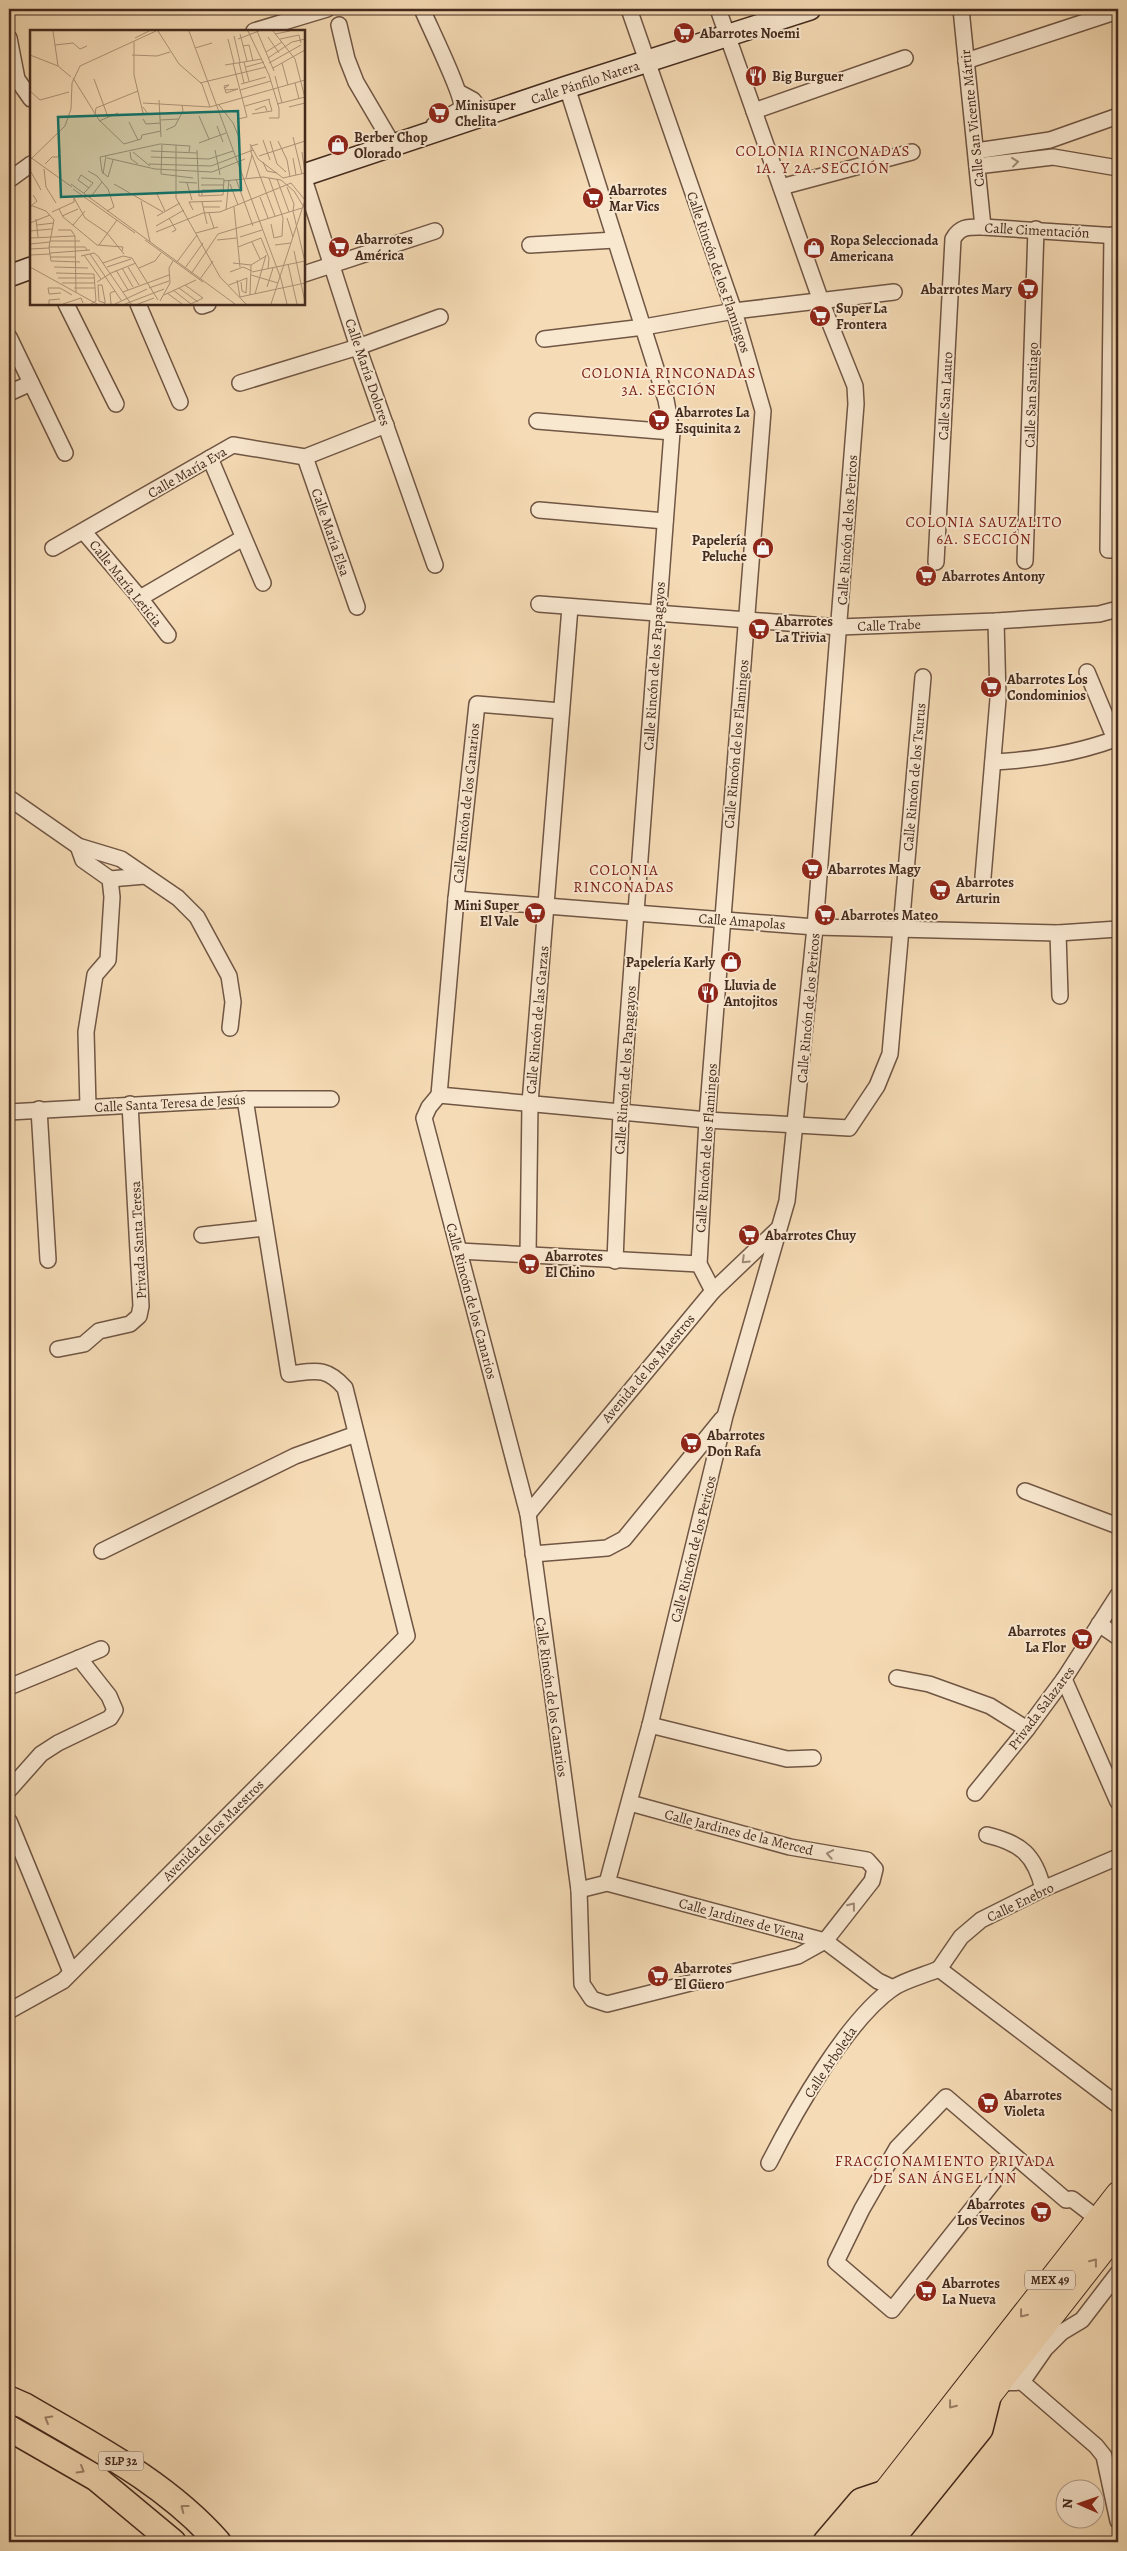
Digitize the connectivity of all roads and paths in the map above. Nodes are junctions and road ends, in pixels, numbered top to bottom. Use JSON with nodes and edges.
{"nodes":[{"id":1,"x":327,"y":9,"type":"edge"},
{"id":2,"x":422,"y":9,"type":"edge"},
{"id":3,"x":629,"y":9,"type":"edge"},
{"id":4,"x":718,"y":9,"type":"edge"},
{"id":5,"x":810,"y":9,"type":"edge"},
{"id":6,"x":961,"y":9,"type":"edge"},
{"id":7,"x":1118,"y":10,"type":"edge"},
{"id":8,"x":339,"y":25,"type":"dead end"},
{"id":9,"x":257,"y":30,"type":"edge"},
{"id":10,"x":728,"y":36,"type":"junction"},
{"id":11,"x":9,"y":38,"type":"edge"},
{"id":12,"x":905,"y":58,"type":"dead end"},
{"id":13,"x":647,"y":62,"type":"junction"},
{"id":14,"x":966,"y":62,"type":"junction"},
{"id":15,"x":567,"y":87,"type":"junction"},
{"id":16,"x":460,"y":93,"type":"junction"},
{"id":17,"x":30,"y":98,"type":"edge"},
{"id":18,"x":754,"y":112,"type":"junction"},
{"id":19,"x":479,"y":116,"type":"junction"},
{"id":20,"x":1118,"y":116,"type":"edge"},
{"id":21,"x":430,"y":133,"type":"junction"},
{"id":22,"x":1050,"y":140,"type":"junction"},
{"id":23,"x":393,"y":145,"type":"junction"},
{"id":24,"x":976,"y":151,"type":"junction"},
{"id":25,"x":912,"y":152,"type":"dead end"},
{"id":26,"x":1053,"y":157,"type":"junction"},
{"id":27,"x":30,"y":165,"type":"edge"},
{"id":28,"x":977,"y":166,"type":"junction"},
{"id":29,"x":1118,"y":168,"type":"edge"},
{"id":30,"x":305,"y":172,"type":"edge"},
{"id":31,"x":9,"y":180,"type":"edge"},
{"id":32,"x":781,"y":186,"type":"junction"},
{"id":33,"x":983,"y":227,"type":"junction"},
{"id":34,"x":1036,"y":229,"type":"junction"},
{"id":35,"x":435,"y":231,"type":"dead end"},
{"id":36,"x":957,"y":231,"type":"joint"},
{"id":37,"x":1115,"y":235,"type":"edge"},
{"id":38,"x":615,"y":240,"type":"junction"},
{"id":39,"x":530,"y":245,"type":"dead end"},
{"id":40,"x":332,"y":265,"type":"junction"},
{"id":41,"x":30,"y":268,"type":"edge"},
{"id":42,"x":305,"y":274,"type":"edge"},
{"id":43,"x":9,"y":276,"type":"edge"},
{"id":44,"x":894,"y":292,"type":"dead end"},
{"id":45,"x":821,"y":301,"type":"junction"},
{"id":46,"x":66,"y":305,"type":"edge"},
{"id":47,"x":138,"y":305,"type":"edge"},
{"id":48,"x":734,"y":311,"type":"junction"},
{"id":49,"x":440,"y":317,"type":"dead end"},
{"id":50,"x":644,"y":327,"type":"junction"},
{"id":51,"x":9,"y":337,"type":"edge"},
{"id":52,"x":544,"y":339,"type":"dead end"},
{"id":53,"x":358,"y":347,"type":"junction"},
{"id":54,"x":31,"y":383,"type":"junction"},
{"id":55,"x":240,"y":384,"type":"dead end"},
{"id":56,"x":9,"y":393,"type":"edge"},
{"id":57,"x":180,"y":402,"type":"dead end"},
{"id":58,"x":116,"y":404,"type":"dead end"},
{"id":59,"x":537,"y":421,"type":"dead end"},
{"id":60,"x":386,"y":425,"type":"junction"},
{"id":61,"x":672,"y":432,"type":"junction"},
{"id":62,"x":65,"y":453,"type":"dead end"},
{"id":63,"x":210,"y":458,"type":"junction"},
{"id":64,"x":305,"y":458,"type":"junction"},
{"id":65,"x":539,"y":510,"type":"dead end"},
{"id":66,"x":665,"y":521,"type":"junction"},
{"id":67,"x":84,"y":532,"type":"junction"},
{"id":68,"x":243,"y":538,"type":"junction"},
{"id":69,"x":53,"y":548,"type":"dead end"},
{"id":70,"x":1118,"y":550,"type":"edge"},
{"id":71,"x":1025,"y":561,"type":"dead end"},
{"id":72,"x":936,"y":562,"type":"dead end"},
{"id":73,"x":435,"y":565,"type":"dead end"},
{"id":74,"x":264,"y":583,"type":"dead end"},
{"id":75,"x":140,"y":598,"type":"junction"},
{"id":76,"x":539,"y":604,"type":"dead end"},
{"id":77,"x":357,"y":607,"type":"dead end"},
{"id":78,"x":570,"y":607,"type":"junction"},
{"id":79,"x":1118,"y":609,"type":"edge"},
{"id":80,"x":658,"y":613,"type":"junction"},
{"id":81,"x":746,"y":620,"type":"junction"},
{"id":82,"x":996,"y":622,"type":"junction"},
{"id":83,"x":839,"y":627,"type":"junction"},
{"id":84,"x":168,"y":635,"type":"dead end"},
{"id":85,"x":1087,"y":672,"type":"dead end"},
{"id":86,"x":923,"y":677,"type":"dead end"},
{"id":87,"x":561,"y":711,"type":"junction"},
{"id":88,"x":1117,"y":738,"type":"edge"},
{"id":89,"x":993,"y":762,"type":"junction"},
{"id":90,"x":9,"y":798,"type":"edge"},
{"id":91,"x":78,"y":846,"type":"junction"},
{"id":92,"x":145,"y":876,"type":"junction"},
{"id":93,"x":983,"y":877,"type":"dead end"},
{"id":94,"x":110,"y":879,"type":"junction"},
{"id":95,"x":456,"y":899,"type":"junction"},
{"id":96,"x":547,"y":907,"type":"junction"},
{"id":97,"x":636,"y":913,"type":"junction"},
{"id":98,"x":722,"y":920,"type":"junction"},
{"id":99,"x":815,"y":927,"type":"junction"},
{"id":100,"x":901,"y":929,"type":"junction"},
{"id":101,"x":1118,"y":929,"type":"edge"},
{"id":102,"x":1058,"y":933,"type":"junction"},
{"id":103,"x":1060,"y":996,"type":"dead end"},
{"id":104,"x":230,"y":1028,"type":"dead end"},
{"id":105,"x":439,"y":1095,"type":"junction"},
{"id":106,"x":244,"y":1099,"type":"junction"},
{"id":107,"x":331,"y":1099,"type":"dead end"},
{"id":108,"x":530,"y":1103,"type":"junction"},
{"id":109,"x":130,"y":1104,"type":"junction"},
{"id":110,"x":88,"y":1107,"type":"junction"},
{"id":111,"x":39,"y":1109,"type":"junction"},
{"id":112,"x":9,"y":1112,"type":"edge"},
{"id":113,"x":621,"y":1112,"type":"junction"},
{"id":114,"x":707,"y":1120,"type":"junction"},
{"id":115,"x":797,"y":1126,"type":"junction"},
{"id":116,"x":265,"y":1228,"type":"junction"},
{"id":117,"x":777,"y":1230,"type":"junction"},
{"id":118,"x":202,"y":1235,"type":"dead end"},
{"id":119,"x":459,"y":1251,"type":"junction"},
{"id":120,"x":528,"y":1255,"type":"junction"},
{"id":121,"x":48,"y":1260,"type":"dead end"},
{"id":122,"x":615,"y":1261,"type":"junction"},
{"id":123,"x":699,"y":1264,"type":"junction"},
{"id":124,"x":713,"y":1291,"type":"junction"},
{"id":125,"x":58,"y":1349,"type":"dead end"},
{"id":126,"x":725,"y":1416,"type":"junction"},
{"id":127,"x":356,"y":1434,"type":"junction"},
{"id":128,"x":1025,"y":1491,"type":"dead end"},
{"id":129,"x":528,"y":1514,"type":"junction"},
{"id":130,"x":1118,"y":1526,"type":"edge"},
{"id":131,"x":102,"y":1551,"type":"dead end"},
{"id":132,"x":533,"y":1554,"type":"junction"},
{"id":133,"x":1118,"y":1595,"type":"edge"},
{"id":134,"x":1099,"y":1624,"type":"junction"},
{"id":135,"x":1118,"y":1637,"type":"edge"},
{"id":136,"x":101,"y":1649,"type":"dead end"},
{"id":137,"x":78,"y":1658,"type":"junction"},
{"id":138,"x":898,"y":1678,"type":"dead end"},
{"id":139,"x":1064,"y":1679,"type":"junction"},
{"id":140,"x":9,"y":1687,"type":"edge"},
{"id":141,"x":650,"y":1725,"type":"junction"},
{"id":142,"x":1028,"y":1729,"type":"junction"},
{"id":143,"x":813,"y":1758,"type":"dead end"},
{"id":144,"x":9,"y":1790,"type":"edge"},
{"id":145,"x":975,"y":1793,"type":"dead end"},
{"id":146,"x":1118,"y":1802,"type":"edge"},
{"id":147,"x":630,"y":1803,"type":"junction"},
{"id":148,"x":9,"y":1821,"type":"edge"},
{"id":149,"x":987,"y":1835,"type":"dead end"},
{"id":150,"x":15,"y":1851,"type":"edge"},
{"id":151,"x":1118,"y":1857,"type":"edge"},
{"id":152,"x":607,"y":1884,"type":"junction"},
{"id":153,"x":1043,"y":1889,"type":"junction"},
{"id":154,"x":579,"y":1890,"type":"junction"},
{"id":155,"x":825,"y":1941,"type":"junction"},
{"id":156,"x":939,"y":1970,"type":"junction"},
{"id":157,"x":71,"y":1972,"type":"junction"},
{"id":158,"x":893,"y":1988,"type":"junction"},
{"id":159,"x":9,"y":2011,"type":"edge"},
{"id":160,"x":1118,"y":2105,"type":"edge"},
{"id":161,"x":1014,"y":2156,"type":"junction"},
{"id":162,"x":769,"y":2163,"type":"dead end"},
{"id":163,"x":1118,"y":2194,"type":"edge"},
{"id":164,"x":1103,"y":2226,"type":"edge"},
{"id":165,"x":1118,"y":2273,"type":"edge"},
{"id":166,"x":1052,"y":2331,"type":"junction"},
{"id":167,"x":1003,"y":2387,"type":"junction"},
{"id":168,"x":9,"y":2399,"type":"edge"},
{"id":169,"x":9,"y":2428,"type":"edge"},
{"id":170,"x":882,"y":2494,"type":"junction"},
{"id":171,"x":1118,"y":2521,"type":"edge"},
{"id":172,"x":173,"y":2542,"type":"edge"},
{"id":173,"x":218,"y":2542,"type":"edge"},
{"id":174,"x":826,"y":2542,"type":"edge"},
{"id":175,"x":846,"y":2542,"type":"edge"},
{"id":176,"x":869,"y":2542,"type":"edge"},
{"id":177,"x":888,"y":2542,"type":"edge"}],
"edges":[{"from":1,"to":9,"type":"street"},
{"from":2,"to":16,"type":"street"},
{"from":3,"to":13,"type":"street","name":"Calle Rincón de los Flamingos"},
{"from":4,"to":10,"type":"street","name":"Calle Rincón de los Pericos"},
{"from":5,"to":10,"type":"main road","name":"Calle Pánfilo Natera"},
{"from":6,"to":14,"type":"street","name":"Calle San Vicente Mártir"},
{"from":7,"to":14,"type":"street"},
{"from":8,"to":23,"type":"street"},
{"from":10,"to":13,"type":"main road","name":"Calle Pánfilo Natera"},
{"from":10,"to":18,"type":"street","name":"Calle Rincón de los Pericos"},
{"from":11,"to":17,"type":"street"},
{"from":12,"to":18,"type":"street"},
{"from":13,"to":15,"type":"main road","name":"Calle Pánfilo Natera"},
{"from":13,"to":48,"type":"street","name":"Calle Rincón de los Flamingos"},
{"from":14,"to":24,"type":"street","name":"Calle San Vicente Mártir"},
{"from":15,"to":19,"type":"main road","name":"Calle Pánfilo Natera"},
{"from":15,"to":38,"type":"street","name":"Calle Rincón de los Papagayos"},
{"from":16,"to":19,"type":"street"},
{"from":16,"to":21,"type":"street"},
{"from":18,"to":32,"type":"street","name":"Calle Rincón de los Pericos"},
{"from":19,"to":21,"type":"main road","name":"Calle Pánfilo Natera"},
{"from":20,"to":22,"type":"street"},
{"from":21,"to":23,"type":"main road","name":"Calle Pánfilo Natera"},
{"from":22,"to":24,"type":"street"},
{"from":22,"to":26,"type":"street"},
{"from":23,"to":30,"type":"main road","name":"Calle Pánfilo Natera"},
{"from":24,"to":28,"type":"street","name":"Calle San Vicente Mártir"},
{"from":25,"to":32,"type":"street"},
{"from":28,"to":26,"type":"street","one_way":true},
{"from":26,"to":29,"type":"street"},
{"from":27,"to":31,"type":"street"},
{"from":28,"to":33,"type":"street","name":"Calle San Vicente Mártir"},
{"from":30,"to":40,"type":"street","name":"Calle María Dolores"},
{"from":32,"to":45,"type":"street","name":"Calle Rincón de los Pericos"},
{"from":33,"to":34,"type":"street","name":"Calle Cimentación"},
{"from":33,"to":36,"type":"street","name":"Calle Cimentación"},
{"from":34,"to":37,"type":"street","name":"Calle Cimentación"},
{"from":34,"to":71,"type":"street","name":"Calle San Santiago"},
{"from":35,"to":40,"type":"street"},
{"from":36,"to":72,"type":"street","name":"Calle San Lauro"},
{"from":37,"to":70,"type":"street"},
{"from":38,"to":39,"type":"street"},
{"from":38,"to":50,"type":"street","name":"Calle Rincón de los Papagayos"},
{"from":40,"to":42,"type":"street"},
{"from":40,"to":53,"type":"street","name":"Calle María Dolores"},
{"from":41,"to":43,"type":"main road"},
{"from":44,"to":45,"type":"street"},
{"from":45,"to":48,"type":"street"},
{"from":45,"to":83,"type":"street","name":"Calle Rincón de los Pericos"},
{"from":46,"to":58,"type":"street"},
{"from":47,"to":57,"type":"street"},
{"from":48,"to":50,"type":"street"},
{"from":48,"to":81,"type":"street","name":"Calle Rincón de los Flamingos"},
{"from":49,"to":53,"type":"street"},
{"from":50,"to":52,"type":"street"},
{"from":50,"to":61,"type":"street","name":"Calle Rincón de los Papagayos"},
{"from":51,"to":54,"type":"street"},
{"from":53,"to":55,"type":"street"},
{"from":53,"to":60,"type":"street","name":"Calle María Dolores"},
{"from":54,"to":56,"type":"street"},
{"from":54,"to":62,"type":"street"},
{"from":59,"to":61,"type":"street"},
{"from":60,"to":64,"type":"street"},
{"from":60,"to":73,"type":"street","name":"Calle María Dolores"},
{"from":61,"to":66,"type":"street","name":"Calle Rincón de los Papagayos"},
{"from":63,"to":64,"type":"street","name":"Calle María Eva"},
{"from":63,"to":67,"type":"street","name":"Calle María Eva"},
{"from":63,"to":68,"type":"street"},
{"from":64,"to":77,"type":"street","name":"Calle María Elsa"},
{"from":65,"to":66,"type":"street"},
{"from":66,"to":80,"type":"street","name":"Calle Rincón de los Papagayos"},
{"from":67,"to":69,"type":"street","name":"Calle María Eva"},
{"from":67,"to":75,"type":"street","name":"Calle María Leticia"},
{"from":68,"to":74,"type":"street"},
{"from":68,"to":75,"type":"street"},
{"from":75,"to":84,"type":"street","name":"Calle María Leticia"},
{"from":76,"to":78,"type":"street","name":"Calle Trabe"},
{"from":78,"to":80,"type":"street","name":"Calle Trabe"},
{"from":78,"to":87,"type":"street","name":"Calle Rincón de las Garzas"},
{"from":79,"to":82,"type":"street","name":"Calle Trabe"},
{"from":80,"to":81,"type":"street","name":"Calle Trabe"},
{"from":80,"to":97,"type":"street","name":"Calle Rincón de los Papagayos"},
{"from":81,"to":83,"type":"street","name":"Calle Trabe"},
{"from":81,"to":98,"type":"street","name":"Calle Rincón de los Flamingos"},
{"from":82,"to":83,"type":"street","name":"Calle Trabe"},
{"from":82,"to":89,"type":"street"},
{"from":83,"to":99,"type":"street","name":"Calle Rincón de los Pericos"},
{"from":85,"to":88,"type":"street"},
{"from":86,"to":100,"type":"street","name":"Calle Rincón de los Tsurus"},
{"from":87,"to":95,"type":"street","name":"Calle Rincón de los Canarios"},
{"from":87,"to":96,"type":"street","name":"Calle Rincón de las Garzas"},
{"from":88,"to":89,"type":"street"},
{"from":89,"to":93,"type":"street"},
{"from":90,"to":91,"type":"street"},
{"from":91,"to":92,"type":"street"},
{"from":91,"to":94,"type":"street"},
{"from":92,"to":94,"type":"street"},
{"from":92,"to":104,"type":"street"},
{"from":94,"to":110,"type":"street"},
{"from":95,"to":96,"type":"street","name":"Calle Amapolas"},
{"from":95,"to":105,"type":"street","name":"Calle Rincón de los Canarios"},
{"from":96,"to":97,"type":"street","name":"Calle Amapolas"},
{"from":96,"to":108,"type":"street","name":"Calle Rincón de las Garzas"},
{"from":97,"to":98,"type":"street","name":"Calle Amapolas"},
{"from":97,"to":113,"type":"street","name":"Calle Rincón de los Papagayos"},
{"from":98,"to":99,"type":"street","name":"Calle Amapolas"},
{"from":98,"to":114,"type":"street","name":"Calle Rincón de los Flamingos"},
{"from":99,"to":100,"type":"street","name":"Calle Amapolas"},
{"from":99,"to":115,"type":"street","name":"Calle Rincón de los Pericos"},
{"from":100,"to":102,"type":"street","name":"Calle Amapolas"},
{"from":100,"to":115,"type":"street","name":"Calle Rincón de los Tsurus"},
{"from":101,"to":102,"type":"street","name":"Calle Amapolas"},
{"from":102,"to":103,"type":"street"},
{"from":105,"to":108,"type":"street"},
{"from":105,"to":119,"type":"street","name":"Calle Rincón de los Canarios"},
{"from":106,"to":107,"type":"street","name":"Calle Santa Teresa de Jesús"},
{"from":106,"to":109,"type":"street","name":"Calle Santa Teresa de Jesús"},
{"from":106,"to":116,"type":"street"},
{"from":108,"to":113,"type":"street"},
{"from":108,"to":120,"type":"street","name":"Calle Rincón de las Garzas"},
{"from":109,"to":110,"type":"street","name":"Calle Santa Teresa de Jesús"},
{"from":109,"to":125,"type":"street","name":"Privada Santa Teresa"},
{"from":110,"to":111,"type":"street","name":"Calle Santa Teresa de Jesús"},
{"from":111,"to":112,"type":"street","name":"Calle Santa Teresa de Jesús"},
{"from":111,"to":121,"type":"street"},
{"from":113,"to":114,"type":"street"},
{"from":113,"to":122,"type":"street","name":"Calle Rincón de los Papagayos"},
{"from":114,"to":115,"type":"street"},
{"from":114,"to":123,"type":"street","name":"Calle Rincón de los Flamingos"},
{"from":115,"to":117,"type":"street","name":"Calle Rincón de los Pericos"},
{"from":116,"to":118,"type":"street"},
{"from":116,"to":127,"type":"street"},
{"from":117,"to":124,"type":"street","name":"Avenida de los Maestros","one_way":true},
{"from":117,"to":126,"type":"street","name":"Calle Rincón de los Pericos"},
{"from":119,"to":120,"type":"street"},
{"from":119,"to":129,"type":"street","name":"Calle Rincón de los Canarios"},
{"from":120,"to":122,"type":"street"},
{"from":122,"to":123,"type":"street"},
{"from":123,"to":124,"type":"street"},
{"from":124,"to":129,"type":"street","name":"Avenida de los Maestros"},
{"from":126,"to":132,"type":"street"},
{"from":126,"to":141,"type":"street","name":"Calle Rincón de los Pericos"},
{"from":127,"to":131,"type":"street"},
{"from":127,"to":157,"type":"street","name":"Avenida de los Maestros"},
{"from":128,"to":130,"type":"street"},
{"from":129,"to":132,"type":"street","name":"Calle Rincón de los Canarios"},
{"from":132,"to":154,"type":"street","name":"Calle Rincón de los Canarios"},
{"from":133,"to":134,"type":"street","name":"Privada Salazares"},
{"from":134,"to":135,"type":"street"},
{"from":134,"to":139,"type":"street","name":"Privada Salazares"},
{"from":136,"to":137,"type":"street"},
{"from":137,"to":140,"type":"street"},
{"from":137,"to":144,"type":"street"},
{"from":138,"to":142,"type":"street"},
{"from":139,"to":142,"type":"street","name":"Privada Salazares"},
{"from":139,"to":146,"type":"street"},
{"from":141,"to":143,"type":"street"},
{"from":141,"to":147,"type":"street","name":"Calle Rincón de los Pericos"},
{"from":142,"to":145,"type":"street","name":"Privada Salazares"},
{"from":147,"to":152,"type":"street","name":"Calle Rincón de los Pericos"},
{"from":155,"to":147,"type":"street","name":"Calle Jardines de la Merced","one_way":true},
{"from":148,"to":150,"type":"street"},
{"from":149,"to":153,"type":"street"},
{"from":150,"to":157,"type":"street"},
{"from":151,"to":153,"type":"street","name":"Calle Enebro"},
{"from":152,"to":154,"type":"street","name":"Calle Jardines de Viena"},
{"from":152,"to":155,"type":"street","name":"Calle Jardines de Viena"},
{"from":153,"to":156,"type":"street","name":"Calle Enebro"},
{"from":154,"to":155,"type":"street","name":"Calle Rincón de los Canarios"},
{"from":155,"to":158,"type":"street","name":"Calle Jardines de Viena"},
{"from":156,"to":158,"type":"street","name":"Calle Arboleda"},
{"from":156,"to":160,"type":"street"},
{"from":157,"to":159,"type":"street","name":"Avenida de los Maestros"},
{"from":158,"to":162,"type":"street","name":"Calle Arboleda"},
{"from":161,"to":161,"type":"street"},
{"from":161,"to":164,"type":"street"},
{"from":163,"to":164,"type":"main road","number":"MEX 49"},
{"from":166,"to":164,"type":"main road","number":"MEX 49","one_way":true},
{"from":164,"to":170,"type":"main road","number":"MEX 49","one_way":true},
{"from":165,"to":166,"type":"street"},
{"from":166,"to":167,"type":"main road","number":"MEX 49"},
{"from":167,"to":171,"type":"street"},
{"from":167,"to":176,"type":"main road","number":"MEX 49"},
{"from":167,"to":177,"type":"highway"},
{"from":173,"to":168,"type":"highway","number":"SLP 32","one_way":true},
{"from":169,"to":172,"type":"highway","number":"SLP 32","one_way":true},
{"from":170,"to":174,"type":"highway"},
{"from":170,"to":175,"type":"main road","number":"MEX 49"}]}
